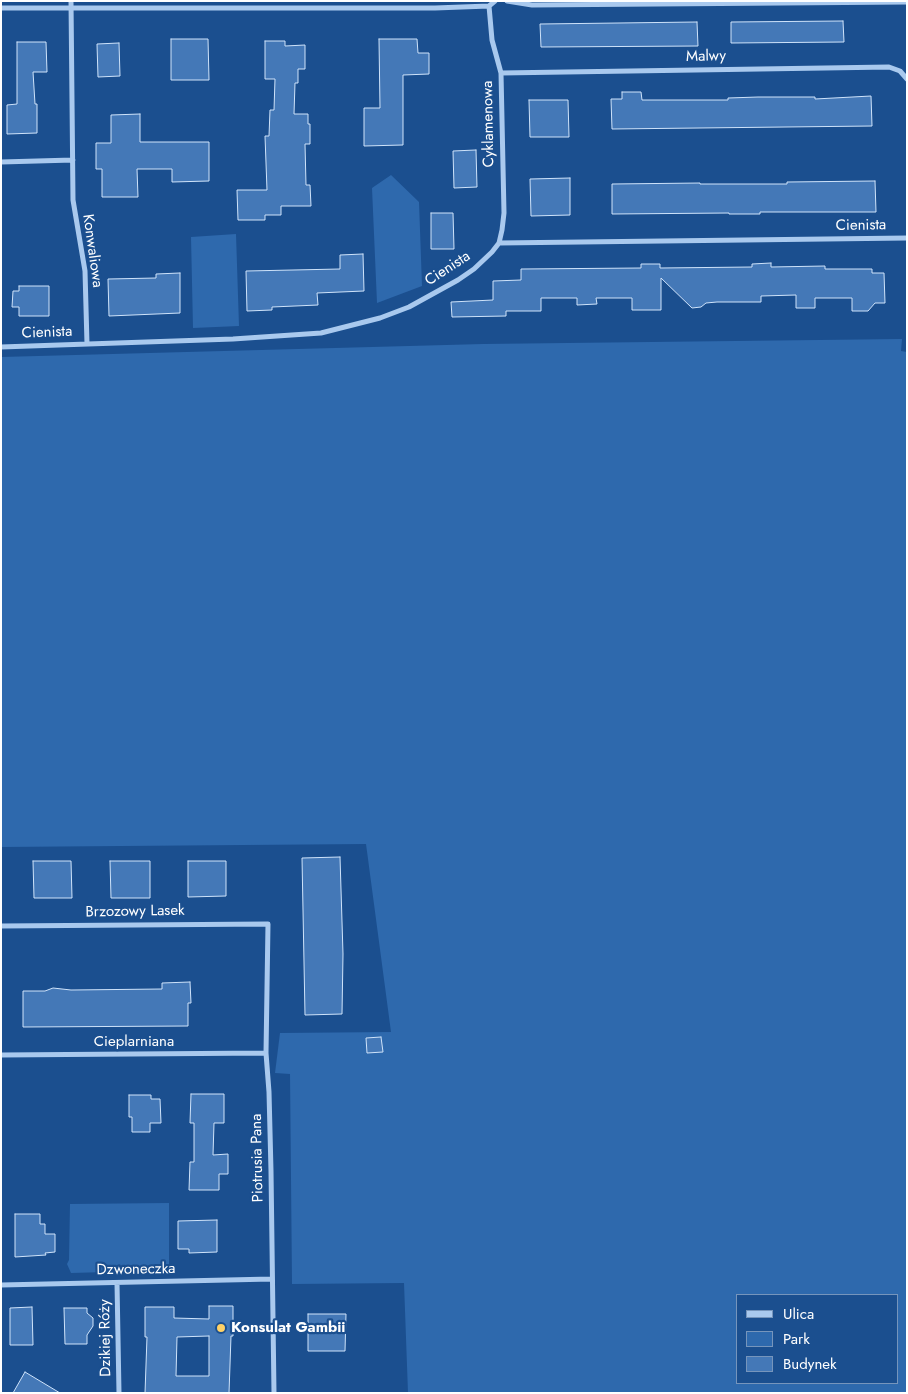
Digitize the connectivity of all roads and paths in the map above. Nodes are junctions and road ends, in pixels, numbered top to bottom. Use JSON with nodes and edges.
{"nodes":[{"id":1,"x":495,"y":1,"type":"edge"},
{"id":2,"x":507,"y":1,"type":"edge"},
{"id":3,"x":907,"y":2,"type":"edge"},
{"id":4,"x":71,"y":4,"type":"edge"},
{"id":5,"x":489,"y":6,"type":"junction"},
{"id":6,"x":1,"y":8,"type":"edge"},
{"id":7,"x":500,"y":72,"type":"junction"},
{"id":8,"x":907,"y":79,"type":"edge"},
{"id":9,"x":73,"y":160,"type":"junction"},
{"id":10,"x":1,"y":162,"type":"edge"},
{"id":11,"x":907,"y":238,"type":"edge"},
{"id":12,"x":499,"y":243,"type":"junction"},
{"id":13,"x":87,"y":344,"type":"junction"},
{"id":14,"x":1,"y":347,"type":"edge"},
{"id":15,"x":268,"y":924,"type":"joint"},
{"id":16,"x":1,"y":926,"type":"edge"},
{"id":17,"x":266,"y":1053,"type":"junction"},
{"id":18,"x":1,"y":1055,"type":"edge"},
{"id":19,"x":272,"y":1278,"type":"junction"},
{"id":20,"x":117,"y":1283,"type":"junction"},
{"id":21,"x":1,"y":1285,"type":"edge"},
{"id":22,"x":119,"y":1393,"type":"edge"},
{"id":23,"x":274,"y":1393,"type":"edge"}],
"edges":[{"from":1,"to":5,"type":"street"},
{"from":2,"to":3,"type":"street"},
{"from":4,"to":5,"type":"street"},
{"from":4,"to":6,"type":"street"},
{"from":4,"to":9,"type":"street","name":"Konwaliowa"},
{"from":5,"to":7,"type":"street","name":"Cyklamenowa"},
{"from":7,"to":8,"type":"street","name":"Malwy"},
{"from":7,"to":12,"type":"street","name":"Cyklamenowa"},
{"from":9,"to":10,"type":"street"},
{"from":9,"to":13,"type":"street","name":"Konwaliowa"},
{"from":11,"to":12,"type":"street","name":"Cienista"},
{"from":12,"to":13,"type":"street","name":"Cienista"},
{"from":13,"to":14,"type":"street","name":"Cienista"},
{"from":15,"to":16,"type":"street","name":"Brzozowy Lasek"},
{"from":15,"to":17,"type":"street","name":"Piotrusia Pana"},
{"from":17,"to":18,"type":"street","name":"Cieplarniana"},
{"from":17,"to":19,"type":"street","name":"Piotrusia Pana"},
{"from":19,"to":20,"type":"street","name":"Dzwoneczka"},
{"from":19,"to":23,"type":"street","name":"Piotrusia Pana"},
{"from":20,"to":21,"type":"street","name":"Dzwoneczka"},
{"from":20,"to":22,"type":"street","name":"Dzikiej Róży"}]}
